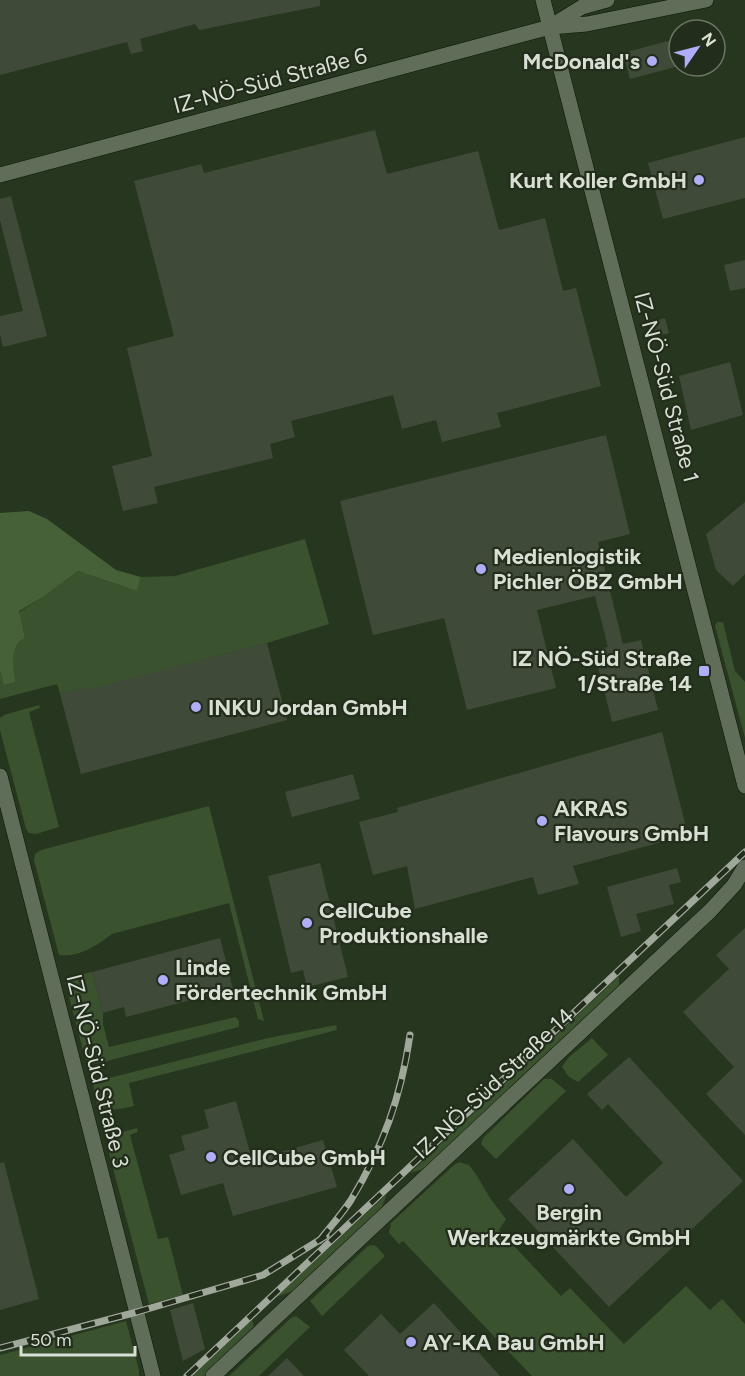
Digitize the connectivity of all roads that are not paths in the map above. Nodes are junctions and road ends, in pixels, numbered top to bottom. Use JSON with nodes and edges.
{"nodes":[{"id":1,"x":543,"y":0,"type":"edge"},
{"id":2,"x":607,"y":0,"type":"edge"},
{"id":3,"x":706,"y":0,"type":"edge"},
{"id":4,"x":550,"y":27,"type":"junction"},
{"id":5,"x":0,"y":175,"type":"edge"},
{"id":6,"x":0,"y":776,"type":"edge"},
{"id":7,"x":745,"y":786,"type":"edge"},
{"id":8,"x":745,"y":867,"type":"edge"},
{"id":9,"x":153,"y":1376,"type":"edge"},
{"id":10,"x":213,"y":1376,"type":"edge"}],
"edges":[{"from":1,"to":4,"type":"street","name":"IZ-NÖ-Süd Straße 1"},
{"from":2,"to":4,"type":"street","name":"IZ-NÖ-Süd Straße 6"},
{"from":3,"to":4,"type":"street","name":"IZ-NÖ-Süd Straße 6"},
{"from":4,"to":5,"type":"street","name":"IZ-NÖ-Süd Straße 6"},
{"from":4,"to":7,"type":"street","name":"IZ-NÖ-Süd Straße 1"},
{"from":6,"to":9,"type":"street","name":"IZ-NÖ-Süd Straße 3"},
{"from":8,"to":10,"type":"street","name":"IZ-NÖ-Süd Straße 14"}]}
